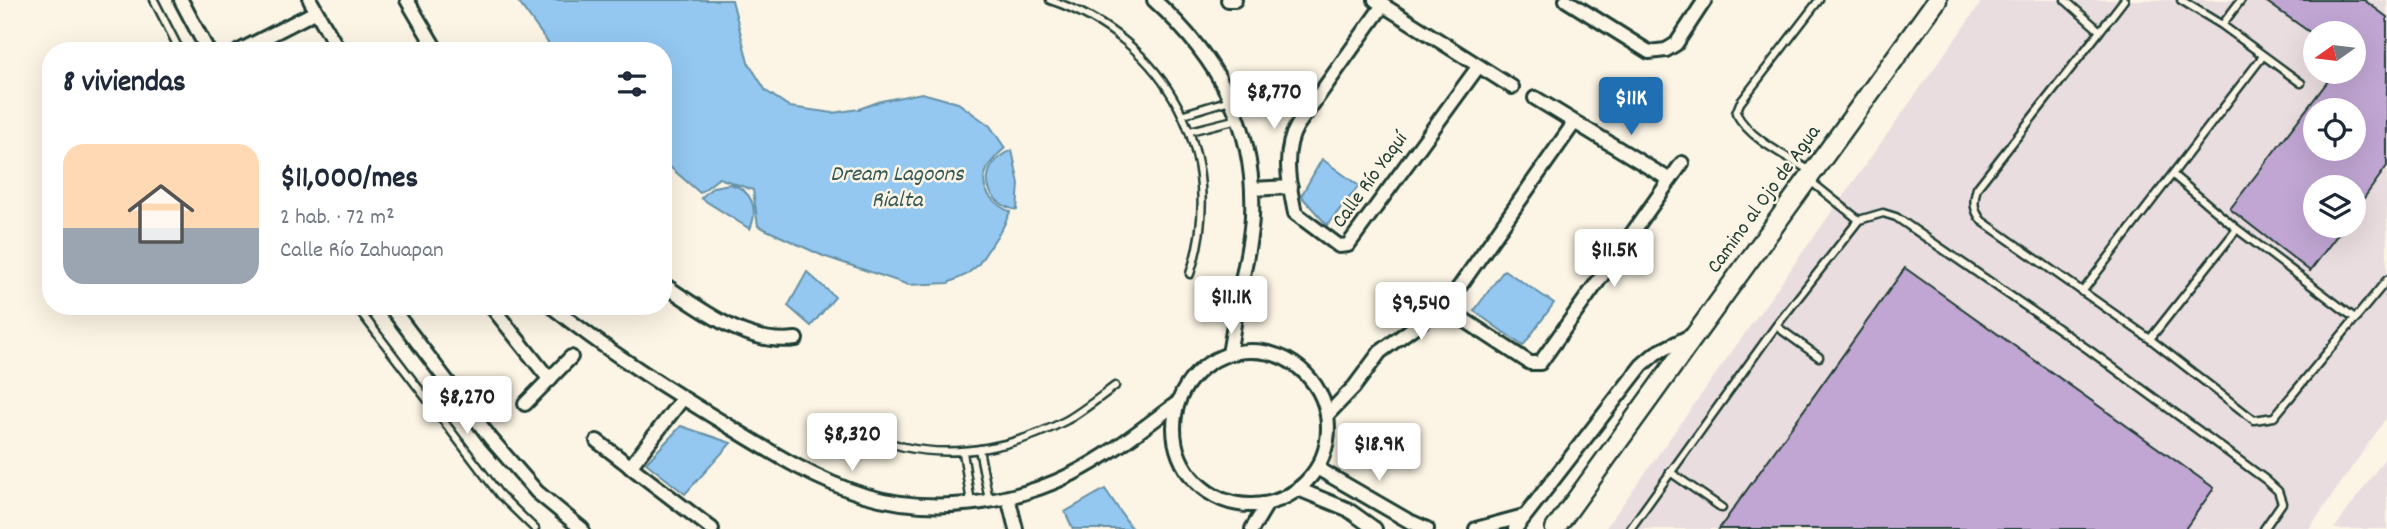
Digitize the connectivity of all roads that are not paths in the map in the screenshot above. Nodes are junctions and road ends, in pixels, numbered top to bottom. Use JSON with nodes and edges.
{"nodes":[{"id":1,"x":154,"y":0,"type":"edge"},
{"id":2,"x":181,"y":0,"type":"edge"},
{"id":3,"x":407,"y":0,"type":"edge"},
{"id":4,"x":1050,"y":0,"type":"edge"},
{"id":5,"x":1154,"y":0,"type":"edge"},
{"id":6,"x":1228,"y":0,"type":"edge"},
{"id":7,"x":1235,"y":0,"type":"edge"},
{"id":8,"x":1566,"y":0,"type":"edge"},
{"id":9,"x":1705,"y":0,"type":"edge"},
{"id":10,"x":1819,"y":0,"type":"edge"},
{"id":11,"x":1937,"y":0,"type":"edge"},
{"id":12,"x":2065,"y":0,"type":"edge"},
{"id":13,"x":2124,"y":0,"type":"edge"},
{"id":14,"x":2181,"y":0,"type":"edge"},
{"id":15,"x":2241,"y":0,"type":"edge"},
{"id":16,"x":1379,"y":3,"type":"edge"},
{"id":17,"x":313,"y":6,"type":"edge"},
{"id":18,"x":2222,"y":25,"type":"junction"},
{"id":19,"x":2100,"y":31,"type":"junction"},
{"id":20,"x":175,"y":42,"type":"edge"},
{"id":21,"x":203,"y":42,"type":"edge"},
{"id":22,"x":254,"y":42,"type":"edge"},
{"id":23,"x":333,"y":42,"type":"edge"},
{"id":24,"x":432,"y":42,"type":"edge"},
{"id":25,"x":2263,"y":56,"type":"junction"},
{"id":26,"x":1478,"y":67,"type":"junction"},
{"id":27,"x":2301,"y":83,"type":"dead end"},
{"id":28,"x":1512,"y":87,"type":"dead end"},
{"id":29,"x":1535,"y":98,"type":"dead end"},
{"id":30,"x":1231,"y":99,"type":"junction"},
{"id":31,"x":1184,"y":114,"type":"junction"},
{"id":32,"x":1238,"y":119,"type":"junction"},
{"id":33,"x":1574,"y":123,"type":"junction"},
{"id":34,"x":1190,"y":131,"type":"junction"},
{"id":35,"x":1682,"y":163,"type":"dead end"},
{"id":36,"x":2173,"y":175,"type":"junction"},
{"id":37,"x":1811,"y":176,"type":"junction"},
{"id":38,"x":1670,"y":180,"type":"junction"},
{"id":39,"x":1291,"y":187,"type":"junction"},
{"id":40,"x":1252,"y":189,"type":"junction"},
{"id":41,"x":1859,"y":220,"type":"junction"},
{"id":42,"x":2237,"y":229,"type":"junction"},
{"id":43,"x":1190,"y":274,"type":"dead end"},
{"id":44,"x":2387,"y":280,"type":"edge"},
{"id":45,"x":672,"y":290,"type":"edge"},
{"id":46,"x":2082,"y":292,"type":"junction"},
{"id":47,"x":1443,"y":306,"type":"junction"},
{"id":48,"x":363,"y":315,"type":"edge"},
{"id":49,"x":397,"y":315,"type":"edge"},
{"id":50,"x":498,"y":315,"type":"edge"},
{"id":51,"x":563,"y":315,"type":"edge"},
{"id":52,"x":2356,"y":319,"type":"junction"},
{"id":53,"x":1776,"y":326,"type":"junction"},
{"id":54,"x":1696,"y":333,"type":"junction"},
{"id":55,"x":796,"y":339,"type":"dead end"},
{"id":56,"x":2150,"y":339,"type":"junction"},
{"id":57,"x":1229,"y":353,"type":"junction"},
{"id":58,"x":571,"y":357,"type":"dead end"},
{"id":59,"x":1819,"y":357,"type":"dead end"},
{"id":60,"x":550,"y":380,"type":"junction"},
{"id":61,"x":1115,"y":386,"type":"dead end"},
{"id":62,"x":682,"y":398,"type":"junction"},
{"id":63,"x":1177,"y":403,"type":"junction"},
{"id":64,"x":525,"y":404,"type":"dead end"},
{"id":65,"x":1327,"y":415,"type":"junction"},
{"id":66,"x":832,"y":423,"type":"dead end"},
{"id":67,"x":597,"y":441,"type":"dead end"},
{"id":68,"x":979,"y":449,"type":"junction"},
{"id":69,"x":963,"y":452,"type":"junction"},
{"id":70,"x":630,"y":467,"type":"junction"},
{"id":71,"x":1317,"y":468,"type":"junction"},
{"id":72,"x":1670,"y":472,"type":"junction"},
{"id":73,"x":1298,"y":489,"type":"junction"},
{"id":74,"x":1008,"y":497,"type":"junction"},
{"id":75,"x":989,"y":500,"type":"junction"},
{"id":76,"x":971,"y":503,"type":"junction"},
{"id":77,"x":1267,"y":503,"type":"junction"},
{"id":78,"x":1722,"y":508,"type":"dead end"},
{"id":79,"x":1524,"y":516,"type":"junction"},
{"id":80,"x":535,"y":529,"type":"edge"},
{"id":81,"x":582,"y":529,"type":"edge"},
{"id":82,"x":712,"y":529,"type":"edge"},
{"id":83,"x":1016,"y":529,"type":"edge"},
{"id":84,"x":1252,"y":529,"type":"edge"},
{"id":85,"x":1375,"y":529,"type":"edge"},
{"id":86,"x":1427,"y":529,"type":"edge"},
{"id":87,"x":1476,"y":529,"type":"edge"},
{"id":88,"x":1515,"y":529,"type":"edge"},
{"id":89,"x":1555,"y":529,"type":"edge"},
{"id":90,"x":1630,"y":529,"type":"edge"},
{"id":91,"x":2264,"y":529,"type":"edge"}],
"edges":[{"from":1,"to":20,"type":"lane"},
{"from":2,"to":21,"type":"street"},
{"from":3,"to":24,"type":"street"},
{"from":4,"to":31,"type":"lane"},
{"from":5,"to":30,"type":"street"},
{"from":6,"to":7,"type":"street"},
{"from":8,"to":9,"type":"street"},
{"from":10,"to":37,"type":"lane"},
{"from":11,"to":37,"type":"street","name":"Camino al Ojo de Agua"},
{"from":12,"to":19,"type":"lane"},
{"from":13,"to":19,"type":"lane"},
{"from":14,"to":18,"type":"lane"},
{"from":15,"to":18,"type":"lane"},
{"from":16,"to":26,"type":"street","name":"Calle Río Yaquí"},
{"from":16,"to":39,"type":"street","name":"Calle Río Yaquí"},
{"from":17,"to":22,"type":"street"},
{"from":17,"to":23,"type":"street"},
{"from":18,"to":25,"type":"lane"},
{"from":19,"to":46,"type":"lane"},
{"from":25,"to":27,"type":"lane"},
{"from":25,"to":36,"type":"lane"},
{"from":26,"to":28,"type":"street","name":"Calle Río Yaquí"},
{"from":26,"to":39,"type":"street","name":"Calle Río Yaquí"},
{"from":29,"to":33,"type":"street"},
{"from":30,"to":31,"type":"lane"},
{"from":30,"to":32,"type":"street"},
{"from":31,"to":34,"type":"lane"},
{"from":32,"to":34,"type":"lane"},
{"from":32,"to":40,"type":"street"},
{"from":33,"to":38,"type":"street"},
{"from":33,"to":47,"type":"street"},
{"from":34,"to":43,"type":"lane"},
{"from":35,"to":38,"type":"street"},
{"from":36,"to":42,"type":"lane"},
{"from":36,"to":46,"type":"lane"},
{"from":37,"to":41,"type":"lane"},
{"from":37,"to":54,"type":"street","name":"Camino al Ojo de Agua"},
{"from":38,"to":47,"type":"street"},
{"from":39,"to":40,"type":"street"},
{"from":40,"to":57,"type":"street"},
{"from":41,"to":53,"type":"lane"},
{"from":41,"to":91,"type":"lane"},
{"from":42,"to":52,"type":"lane"},
{"from":42,"to":56,"type":"lane"},
{"from":44,"to":52,"type":"lane"},
{"from":45,"to":55,"type":"street"},
{"from":46,"to":56,"type":"lane"},
{"from":47,"to":65,"type":"street"},
{"from":48,"to":80,"type":"lane"},
{"from":49,"to":81,"type":"street"},
{"from":50,"to":60,"type":"street"},
{"from":51,"to":62,"type":"street"},
{"from":52,"to":56,"type":"lane"},
{"from":53,"to":59,"type":"lane"},
{"from":53,"to":72,"type":"lane"},
{"from":54,"to":79,"type":"street"},
{"from":54,"to":89,"type":"street","name":"Camino al Ojo de Agua"},
{"from":57,"to":63,"type":"street"},
{"from":57,"to":65,"type":"street"},
{"from":58,"to":60,"type":"street"},
{"from":60,"to":64,"type":"street"},
{"from":61,"to":68,"type":"lane"},
{"from":62,"to":70,"type":"street"},
{"from":62,"to":76,"type":"street"},
{"from":63,"to":74,"type":"street"},
{"from":63,"to":77,"type":"street"},
{"from":65,"to":71,"type":"street"},
{"from":66,"to":69,"type":"lane"},
{"from":67,"to":70,"type":"street"},
{"from":68,"to":69,"type":"lane"},
{"from":68,"to":75,"type":"lane"},
{"from":69,"to":76,"type":"lane"},
{"from":70,"to":82,"type":"street"},
{"from":71,"to":73,"type":"street"},
{"from":71,"to":86,"type":"street"},
{"from":72,"to":78,"type":"lane"},
{"from":72,"to":90,"type":"lane"},
{"from":73,"to":77,"type":"street"},
{"from":73,"to":85,"type":"street"},
{"from":74,"to":75,"type":"street"},
{"from":74,"to":83,"type":"street"},
{"from":75,"to":76,"type":"street"},
{"from":77,"to":84,"type":"street"},
{"from":79,"to":87,"type":"street"},
{"from":79,"to":88,"type":"street"}]}
